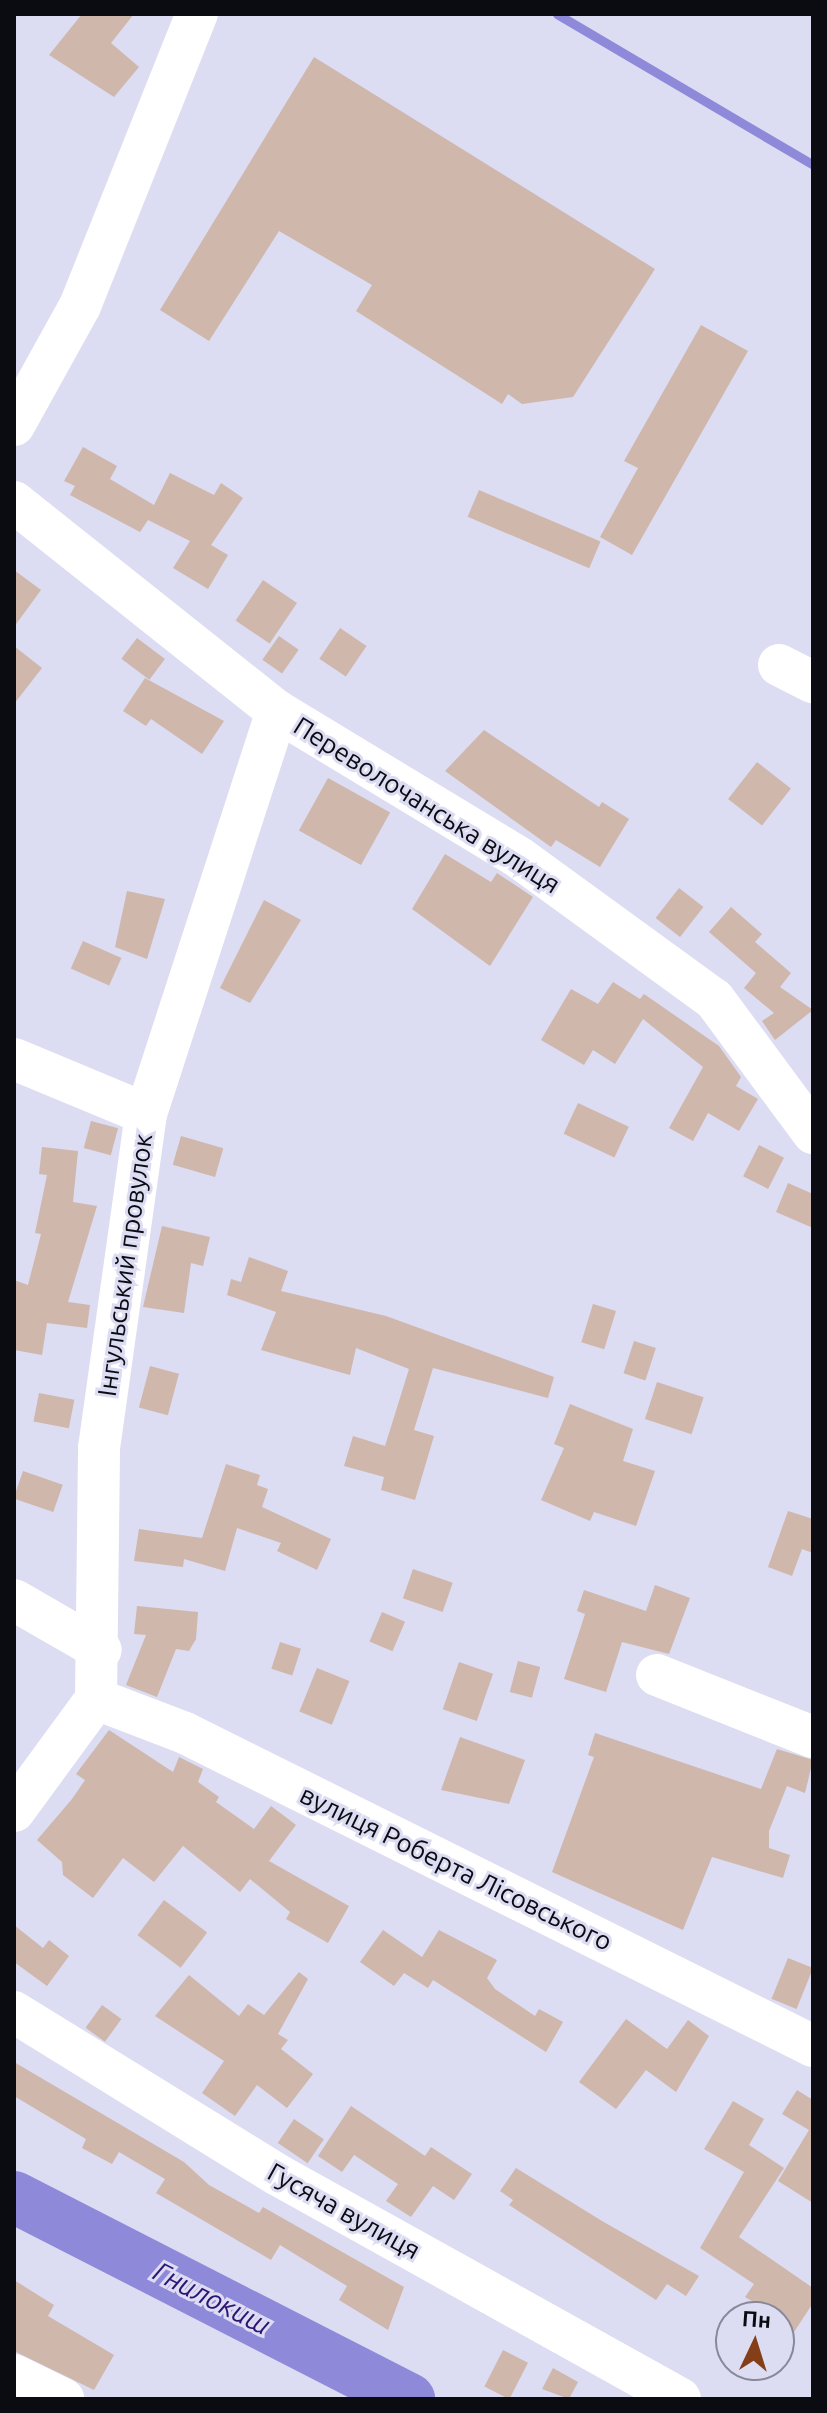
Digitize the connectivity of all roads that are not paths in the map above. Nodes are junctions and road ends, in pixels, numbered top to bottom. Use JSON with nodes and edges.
{"nodes":[{"id":1,"x":197,"y":14,"type":"edge"},
{"id":2,"x":14,"y":425,"type":"edge"},
{"id":3,"x":14,"y":502,"type":"edge"},
{"id":4,"x":277,"y":711,"type":"junction"},
{"id":5,"x":14,"y":1059,"type":"edge"},
{"id":6,"x":146,"y":1114,"type":"junction"},
{"id":7,"x":813,"y":1133,"type":"edge"},
{"id":8,"x":14,"y":1600,"type":"edge"},
{"id":9,"x":101,"y":1650,"type":"junction"},
{"id":10,"x":657,"y":1675,"type":"dead end"},
{"id":11,"x":96,"y":1699,"type":"junction"},
{"id":12,"x":813,"y":1737,"type":"edge"},
{"id":13,"x":14,"y":1811,"type":"edge"},
{"id":14,"x":14,"y":2012,"type":"edge"},
{"id":15,"x":813,"y":2046,"type":"edge"},
{"id":16,"x":14,"y":2375,"type":"edge"},
{"id":17,"x":63,"y":2399,"type":"edge"},
{"id":18,"x":680,"y":2399,"type":"edge"}],
"edges":[{"from":1,"to":2,"type":"street"},
{"from":3,"to":4,"type":"street","name":"Переволочанська вулиця"},
{"from":4,"to":6,"type":"street","name":"Інгульський провулок"},
{"from":4,"to":7,"type":"street","name":"Переволочанська вулиця"},
{"from":5,"to":6,"type":"street"},
{"from":6,"to":9,"type":"street","name":"Інгульський провулок"},
{"from":8,"to":9,"type":"street"},
{"from":9,"to":11,"type":"street","name":"Інгульський провулок"},
{"from":10,"to":12,"type":"street"},
{"from":11,"to":13,"type":"street"},
{"from":11,"to":15,"type":"street","name":"вулиця Роберта Лісовського"},
{"from":14,"to":18,"type":"street","name":"Гусяча вулиця"},
{"from":16,"to":17,"type":"street"}]}
